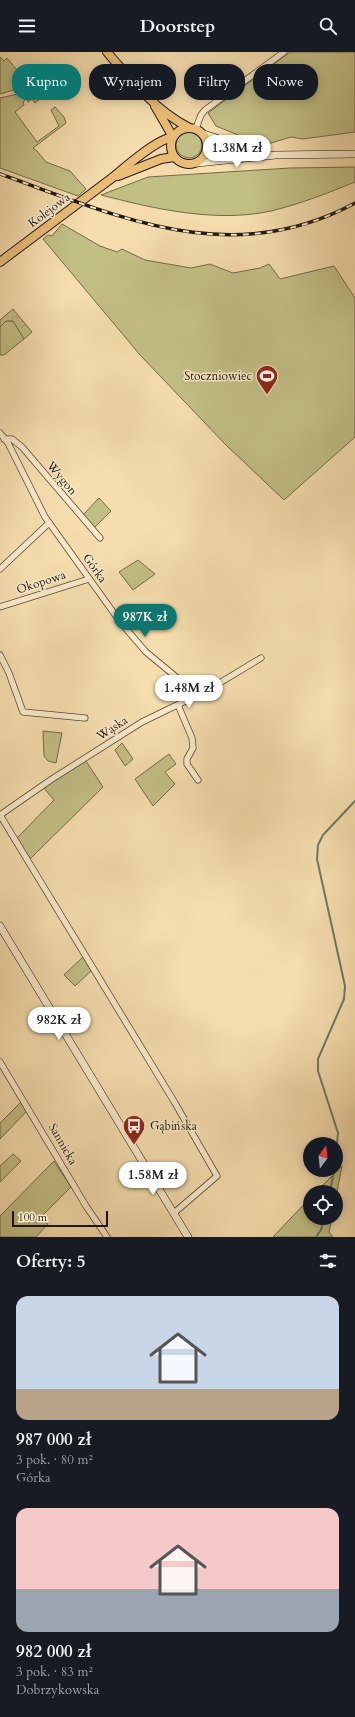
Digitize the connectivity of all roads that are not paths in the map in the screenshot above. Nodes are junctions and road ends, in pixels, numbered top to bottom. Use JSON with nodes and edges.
{"nodes":[{"id":1,"x":107,"y":52,"type":"edge"},
{"id":2,"x":284,"y":52,"type":"edge"},
{"id":3,"x":117,"y":64,"type":"edge"},
{"id":4,"x":151,"y":100,"type":"joint"},
{"id":5,"x":192,"y":128,"type":"junction"},
{"id":6,"x":204,"y":134,"type":"junction"},
{"id":7,"x":173,"y":137,"type":"junction"},
{"id":8,"x":355,"y":154,"type":"edge"},
{"id":9,"x":276,"y":155,"type":"junction"},
{"id":10,"x":174,"y":157,"type":"junction"},
{"id":11,"x":197,"y":163,"type":"junction"},
{"id":12,"x":112,"y":178,"type":"junction"},
{"id":13,"x":0,"y":262,"type":"edge"},
{"id":14,"x":0,"y":433,"type":"edge"},
{"id":15,"x":4,"y":439,"type":"junction"},
{"id":16,"x":49,"y":523,"type":"junction"},
{"id":17,"x":100,"y":538,"type":"dead end"},
{"id":18,"x":0,"y":569,"type":"edge"},
{"id":19,"x":89,"y":579,"type":"junction"},
{"id":20,"x":0,"y":607,"type":"edge"},
{"id":21,"x":0,"y":654,"type":"edge"},
{"id":22,"x":262,"y":658,"type":"dead end"},
{"id":23,"x":198,"y":695,"type":"junction"},
{"id":24,"x":178,"y":705,"type":"junction"},
{"id":25,"x":85,"y":718,"type":"dead end"},
{"id":26,"x":198,"y":780,"type":"dead end"},
{"id":27,"x":0,"y":815,"type":"edge"},
{"id":28,"x":0,"y":926,"type":"edge"},
{"id":29,"x":0,"y":1062,"type":"edge"},
{"id":30,"x":174,"y":1213,"type":"junction"},
{"id":31,"x":107,"y":1237,"type":"edge"},
{"id":32,"x":188,"y":1237,"type":"edge"}],
"edges":[{"from":1,"to":3,"type":"main road"},
{"from":2,"to":5,"type":"street"},
{"from":4,"to":5,"type":"main road"},
{"from":4,"to":7,"type":"main road"},
{"from":5,"to":6,"type":"main road"},
{"from":5,"to":7,"type":"main road"},
{"from":6,"to":9,"type":"main road"},
{"from":6,"to":11,"type":"main road"},
{"from":7,"to":10,"type":"main road"},
{"from":7,"to":12,"type":"main road","name":"Kolejowa"},
{"from":8,"to":9,"type":"main road"},
{"from":9,"to":11,"type":"main road"},
{"from":10,"to":11,"type":"main road"},
{"from":10,"to":12,"type":"main road","name":"Kolejowa"},
{"from":12,"to":13,"type":"main road","name":"Kolejowa"},
{"from":14,"to":15,"type":"street","name":"Górka"},
{"from":15,"to":16,"type":"street","name":"Górka"},
{"from":15,"to":17,"type":"street","name":"Wygon"},
{"from":16,"to":18,"type":"street"},
{"from":16,"to":19,"type":"street","name":"Górka"},
{"from":19,"to":20,"type":"street","name":"Okopowa"},
{"from":19,"to":23,"type":"street","name":"Górka"},
{"from":21,"to":25,"type":"street"},
{"from":22,"to":23,"type":"street","name":"Wąska"},
{"from":23,"to":24,"type":"street","name":"Wąska"},
{"from":24,"to":26,"type":"street"},
{"from":24,"to":27,"type":"street","name":"Wąska"},
{"from":27,"to":30,"type":"street"},
{"from":28,"to":30,"type":"main road"},
{"from":29,"to":31,"type":"street","name":"Sannicka"},
{"from":30,"to":32,"type":"main road"}]}
